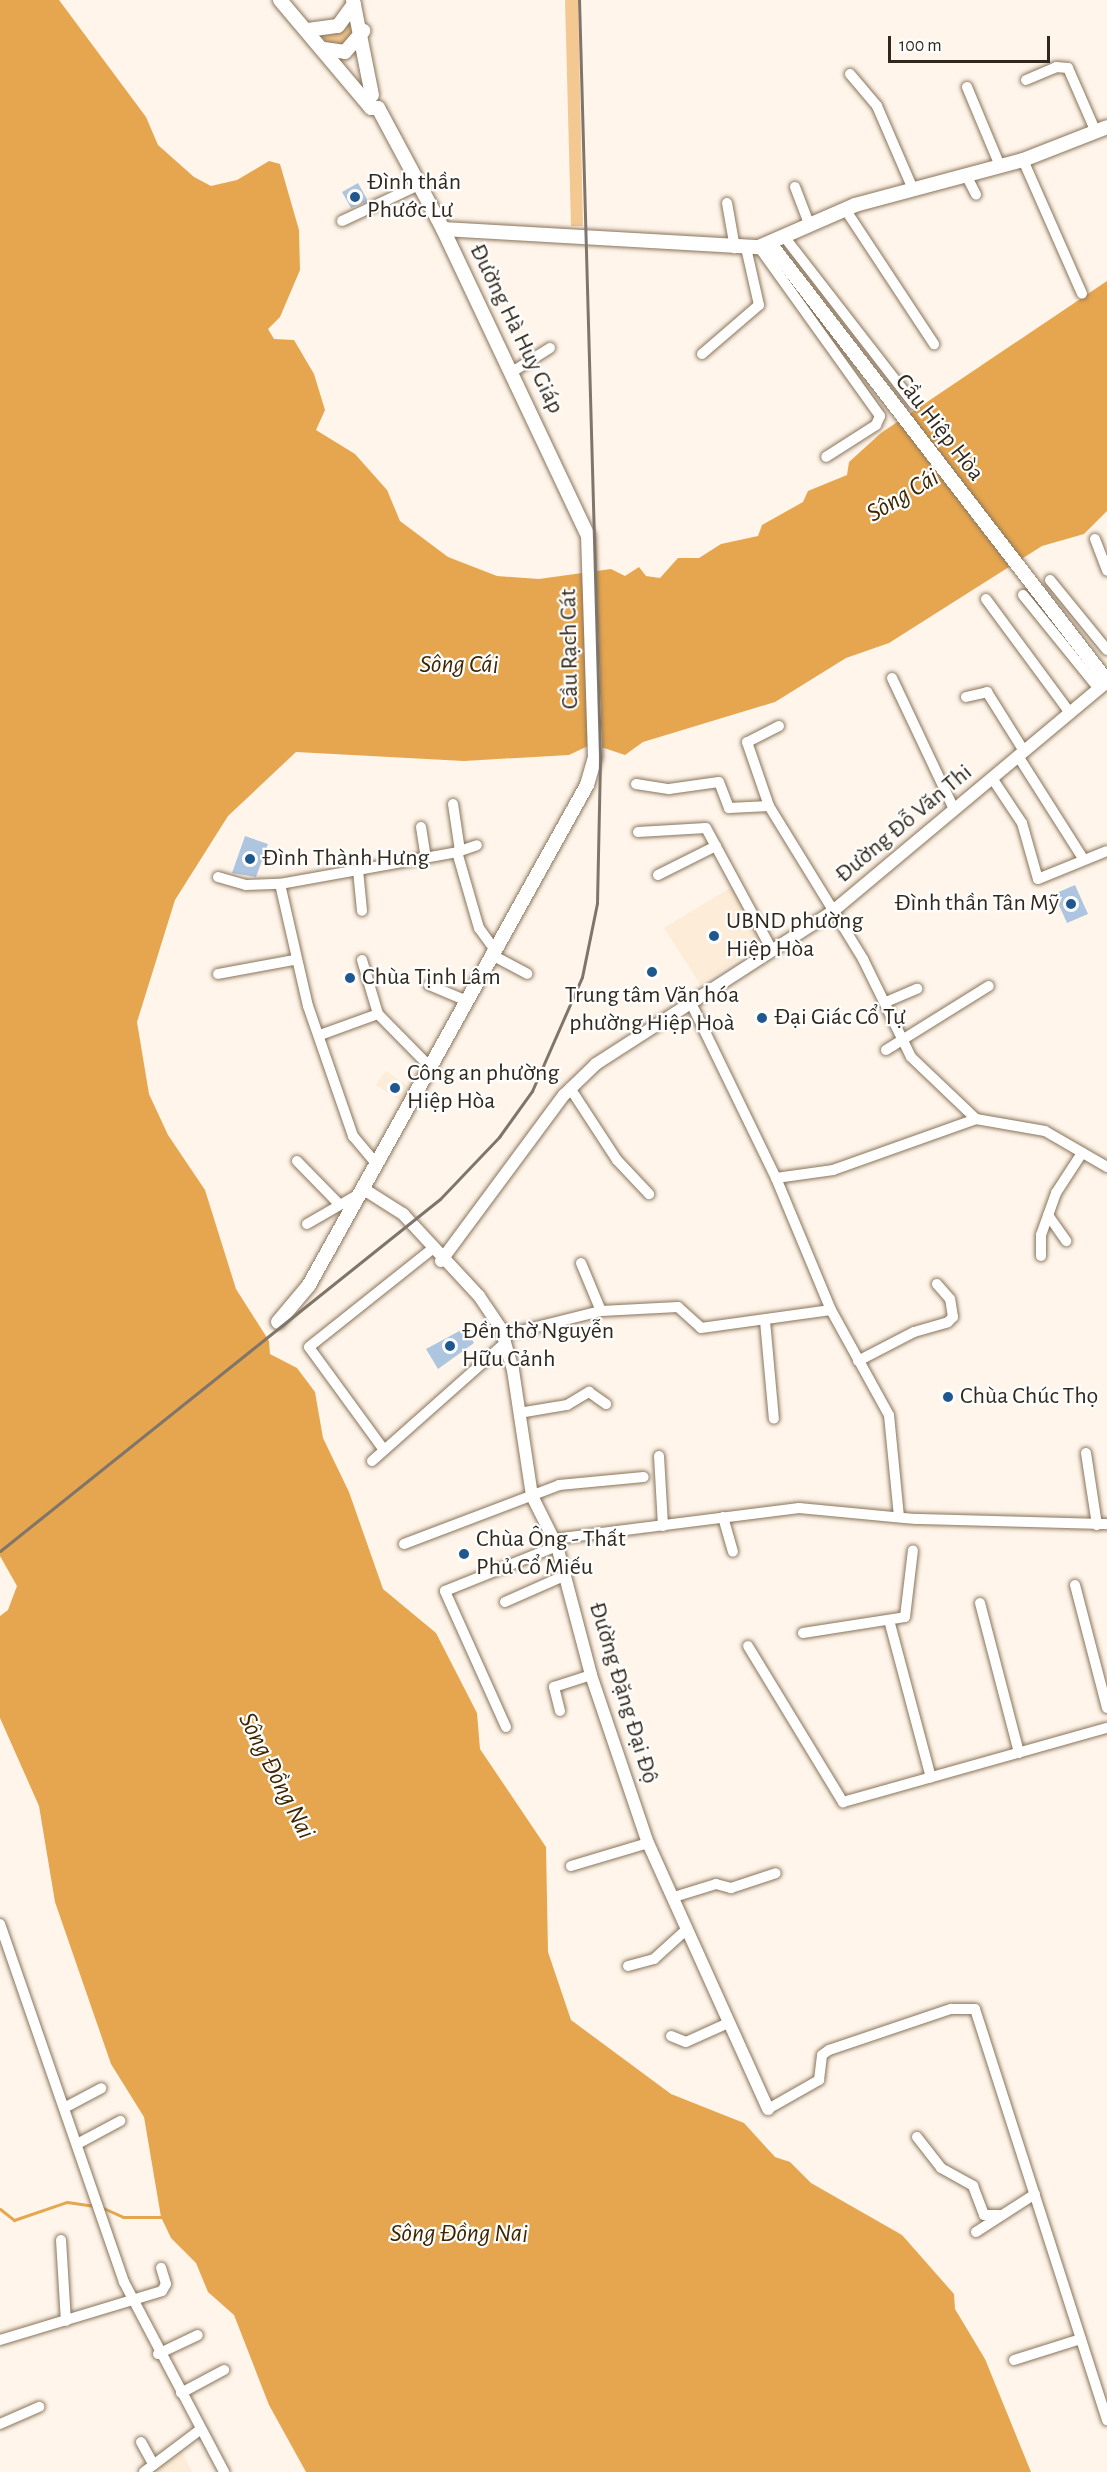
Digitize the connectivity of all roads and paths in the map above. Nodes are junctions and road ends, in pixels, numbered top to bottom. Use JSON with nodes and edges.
{"nodes":[{"id":1,"x":280,"y":0,"type":"edge"},
{"id":2,"x":354,"y":2,"type":"edge"},
{"id":3,"x":308,"y":30,"type":"junction"},
{"id":4,"x":363,"y":31,"type":"junction"},
{"id":5,"x":324,"y":49,"type":"junction"},
{"id":6,"x":850,"y":74,"type":"dead end"},
{"id":7,"x":1026,"y":80,"type":"dead end"},
{"id":8,"x":967,"y":87,"type":"dead end"},
{"id":9,"x":373,"y":101,"type":"junction"},
{"id":10,"x":1102,"y":130,"type":"edge"},
{"id":11,"x":1023,"y":160,"type":"junction"},
{"id":12,"x":1000,"y":166,"type":"junction"},
{"id":13,"x":966,"y":175,"type":"junction"},
{"id":14,"x":419,"y":185,"type":"junction"},
{"id":15,"x":795,"y":187,"type":"dead end"},
{"id":16,"x":912,"y":188,"type":"junction"},
{"id":17,"x":976,"y":195,"type":"dead end"},
{"id":18,"x":726,"y":203,"type":"dead end"},
{"id":19,"x":845,"y":209,"type":"junction"},
{"id":20,"x":342,"y":221,"type":"dead end"},
{"id":21,"x":810,"y":226,"type":"junction"},
{"id":22,"x":443,"y":229,"type":"junction"},
{"id":23,"x":786,"y":239,"type":"junction"},
{"id":24,"x":753,"y":247,"type":"junction"},
{"id":25,"x":1082,"y":294,"type":"dead end"},
{"id":26,"x":934,"y":344,"type":"dead end"},
{"id":27,"x":550,"y":348,"type":"dead end"},
{"id":28,"x":702,"y":354,"type":"dead end"},
{"id":29,"x":512,"y":372,"type":"junction"},
{"id":30,"x":914,"y":404,"type":"dead end"},
{"id":31,"x":826,"y":457,"type":"dead end"},
{"id":32,"x":1095,"y":539,"type":"dead end"},
{"id":33,"x":590,"y":541,"type":"joint"},
{"id":34,"x":1107,"y":571,"type":"edge"},
{"id":35,"x":1050,"y":580,"type":"dead end"},
{"id":36,"x":1023,"y":595,"type":"dead end"},
{"id":37,"x":986,"y":599,"type":"dead end"},
{"id":38,"x":1107,"y":650,"type":"edge"},
{"id":39,"x":892,"y":678,"type":"dead end"},
{"id":40,"x":1104,"y":684,"type":"edge"},
{"id":41,"x":966,"y":697,"type":"dead end"},
{"id":42,"x":1070,"y":713,"type":"junction"},
{"id":43,"x":779,"y":726,"type":"dead end"},
{"id":44,"x":1021,"y":754,"type":"junction"},
{"id":45,"x":992,"y":777,"type":"junction"},
{"id":46,"x":636,"y":784,"type":"dead end"},
{"id":47,"x":453,"y":804,"type":"dead end"},
{"id":48,"x":769,"y":806,"type":"junction"},
{"id":49,"x":954,"y":809,"type":"junction"},
{"id":50,"x":421,"y":827,"type":"dead end"},
{"id":51,"x":638,"y":832,"type":"dead end"},
{"id":52,"x":477,"y":845,"type":"dead end"},
{"id":53,"x":716,"y":846,"type":"junction"},
{"id":54,"x":1107,"y":851,"type":"edge"},
{"id":55,"x":459,"y":852,"type":"junction"},
{"id":56,"x":426,"y":858,"type":"junction"},
{"id":57,"x":1084,"y":860,"type":"junction"},
{"id":58,"x":358,"y":870,"type":"junction"},
{"id":59,"x":658,"y":874,"type":"dead end"},
{"id":60,"x":218,"y":877,"type":"dead end"},
{"id":61,"x":280,"y":884,"type":"junction"},
{"id":62,"x":362,"y":911,"type":"dead end"},
{"id":63,"x":833,"y":911,"type":"junction"},
{"id":64,"x":772,"y":950,"type":"junction"},
{"id":65,"x":494,"y":953,"type":"junction"},
{"id":66,"x":294,"y":960,"type":"junction"},
{"id":67,"x":362,"y":960,"type":"dead end"},
{"id":68,"x":218,"y":974,"type":"dead end"},
{"id":69,"x":527,"y":974,"type":"dead end"},
{"id":70,"x":429,"y":985,"type":"dead end"},
{"id":71,"x":989,"y":986,"type":"dead end"},
{"id":72,"x":917,"y":989,"type":"dead end"},
{"id":73,"x":466,"y":1001,"type":"junction"},
{"id":74,"x":886,"y":1002,"type":"junction"},
{"id":75,"x":691,"y":1003,"type":"junction"},
{"id":76,"x":378,"y":1014,"type":"junction"},
{"id":77,"x":320,"y":1035,"type":"junction"},
{"id":78,"x":904,"y":1042,"type":"junction"},
{"id":79,"x":886,"y":1050,"type":"dead end"},
{"id":80,"x":430,"y":1067,"type":"junction"},
{"id":81,"x":570,"y":1088,"type":"junction"},
{"id":82,"x":976,"y":1119,"type":"junction"},
{"id":83,"x":1082,"y":1153,"type":"junction"},
{"id":84,"x":297,"y":1161,"type":"dead end"},
{"id":85,"x":376,"y":1163,"type":"junction"},
{"id":86,"x":1107,"y":1167,"type":"edge"},
{"id":87,"x":776,"y":1178,"type":"junction"},
{"id":88,"x":360,"y":1191,"type":"junction"},
{"id":89,"x":649,"y":1194,"type":"dead end"},
{"id":90,"x":338,"y":1203,"type":"junction"},
{"id":91,"x":1047,"y":1215,"type":"junction"},
{"id":92,"x":307,"y":1224,"type":"dead end"},
{"id":93,"x":1066,"y":1241,"type":"dead end"},
{"id":94,"x":432,"y":1249,"type":"junction"},
{"id":95,"x":1041,"y":1256,"type":"dead end"},
{"id":96,"x":441,"y":1261,"type":"junction"},
{"id":97,"x":581,"y":1263,"type":"dead end"},
{"id":98,"x":936,"y":1284,"type":"dead end"},
{"id":99,"x":831,"y":1310,"type":"junction"},
{"id":100,"x":601,"y":1311,"type":"junction"},
{"id":101,"x":277,"y":1319,"type":"dead end"},
{"id":102,"x":765,"y":1320,"type":"junction"},
{"id":103,"x":507,"y":1338,"type":"junction"},
{"id":104,"x":858,"y":1361,"type":"junction"},
{"id":105,"x":606,"y":1404,"type":"dead end"},
{"id":106,"x":519,"y":1413,"type":"junction"},
{"id":107,"x":774,"y":1419,"type":"dead end"},
{"id":108,"x":384,"y":1450,"type":"junction"},
{"id":109,"x":1086,"y":1453,"type":"dead end"},
{"id":110,"x":659,"y":1456,"type":"dead end"},
{"id":111,"x":372,"y":1461,"type":"dead end"},
{"id":112,"x":644,"y":1477,"type":"dead end"},
{"id":113,"x":532,"y":1496,"type":"junction"},
{"id":114,"x":723,"y":1517,"type":"junction"},
{"id":115,"x":899,"y":1517,"type":"junction"},
{"id":116,"x":1102,"y":1525,"type":"edge"},
{"id":117,"x":663,"y":1526,"type":"junction"},
{"id":118,"x":556,"y":1543,"type":"junction"},
{"id":119,"x":404,"y":1544,"type":"dead end"},
{"id":120,"x":913,"y":1550,"type":"dead end"},
{"id":121,"x":734,"y":1552,"type":"dead end"},
{"id":122,"x":566,"y":1575,"type":"junction"},
{"id":123,"x":1075,"y":1585,"type":"dead end"},
{"id":124,"x":505,"y":1602,"type":"dead end"},
{"id":125,"x":980,"y":1603,"type":"dead end"},
{"id":126,"x":889,"y":1620,"type":"junction"},
{"id":127,"x":803,"y":1633,"type":"dead end"},
{"id":128,"x":748,"y":1646,"type":"dead end"},
{"id":129,"x":591,"y":1675,"type":"junction"},
{"id":130,"x":1107,"y":1708,"type":"edge"},
{"id":131,"x":561,"y":1711,"type":"dead end"},
{"id":132,"x":506,"y":1727,"type":"dead end"},
{"id":133,"x":1107,"y":1728,"type":"edge"},
{"id":134,"x":1019,"y":1753,"type":"junction"},
{"id":135,"x":931,"y":1778,"type":"junction"},
{"id":136,"x":648,"y":1843,"type":"junction"},
{"id":137,"x":571,"y":1866,"type":"dead end"},
{"id":138,"x":776,"y":1873,"type":"dead end"},
{"id":139,"x":674,"y":1897,"type":"junction"},
{"id":140,"x":0,"y":1924,"type":"edge"},
{"id":141,"x":687,"y":1929,"type":"junction"},
{"id":142,"x":628,"y":1966,"type":"dead end"},
{"id":143,"x":728,"y":2023,"type":"junction"},
{"id":144,"x":671,"y":2036,"type":"dead end"},
{"id":145,"x":101,"y":2088,"type":"dead end"},
{"id":146,"x":66,"y":2107,"type":"junction"},
{"id":147,"x":768,"y":2109,"type":"joint"},
{"id":148,"x":120,"y":2121,"type":"dead end"},
{"id":149,"x":917,"y":2137,"type":"dead end"},
{"id":150,"x":79,"y":2143,"type":"junction"},
{"id":151,"x":1035,"y":2194,"type":"junction"},
{"id":152,"x":1002,"y":2215,"type":"junction"},
{"id":153,"x":976,"y":2232,"type":"dead end"},
{"id":154,"x":62,"y":2240,"type":"dead end"},
{"id":155,"x":161,"y":2268,"type":"dead end"},
{"id":156,"x":132,"y":2301,"type":"junction"},
{"id":157,"x":66,"y":2321,"type":"junction"},
{"id":158,"x":198,"y":2335,"type":"dead end"},
{"id":159,"x":1081,"y":2339,"type":"junction"},
{"id":160,"x":0,"y":2340,"type":"edge"},
{"id":161,"x":158,"y":2354,"type":"junction"},
{"id":162,"x":1014,"y":2360,"type":"dead end"},
{"id":163,"x":224,"y":2370,"type":"dead end"},
{"id":164,"x":181,"y":2393,"type":"junction"},
{"id":165,"x":39,"y":2408,"type":"dead end"},
{"id":166,"x":1107,"y":2420,"type":"edge"},
{"id":167,"x":0,"y":2424,"type":"edge"},
{"id":168,"x":201,"y":2429,"type":"junction"},
{"id":169,"x":141,"y":2442,"type":"dead end"},
{"id":170,"x":154,"y":2465,"type":"junction"},
{"id":171,"x":144,"y":2472,"type":"edge"},
{"id":172,"x":224,"y":2472,"type":"edge"}],
"edges":[{"from":1,"to":3,"type":"main road"},
{"from":2,"to":3,"type":"main road"},
{"from":2,"to":4,"type":"main road","name":"Đường Hà Huy Giáp"},
{"from":3,"to":5,"type":"main road"},
{"from":4,"to":5,"type":"main road"},
{"from":4,"to":9,"type":"main road","name":"Đường Hà Huy Giáp"},
{"from":5,"to":9,"type":"main road"},
{"from":6,"to":16,"type":"street"},
{"from":7,"to":10,"type":"street"},
{"from":8,"to":12,"type":"street"},
{"from":9,"to":14,"type":"main road","name":"Đường Hà Huy Giáp"},
{"from":10,"to":11,"type":"main road"},
{"from":11,"to":12,"type":"main road"},
{"from":11,"to":25,"type":"street"},
{"from":12,"to":13,"type":"main road"},
{"from":13,"to":16,"type":"main road"},
{"from":13,"to":17,"type":"street"},
{"from":14,"to":20,"type":"street"},
{"from":14,"to":22,"type":"main road","name":"Đường Hà Huy Giáp"},
{"from":15,"to":21,"type":"street"},
{"from":16,"to":19,"type":"main road"},
{"from":18,"to":24,"type":"street"},
{"from":19,"to":21,"type":"main road"},
{"from":19,"to":26,"type":"street"},
{"from":21,"to":23,"type":"main road"},
{"from":22,"to":24,"type":"main road"},
{"from":22,"to":29,"type":"main road","name":"Đường Hà Huy Giáp"},
{"from":23,"to":24,"type":"main road"},
{"from":23,"to":30,"type":"street"},
{"from":24,"to":28,"type":"street"},
{"from":24,"to":31,"type":"street"},
{"from":24,"to":40,"type":"main road","name":"Cầu Hiệp Hòa"},
{"from":27,"to":29,"type":"street"},
{"from":29,"to":33,"type":"main road","name":"Đường Hà Huy Giáp"},
{"from":32,"to":34,"type":"street"},
{"from":33,"to":65,"type":"main road","name":"Cầu Rạch Cát"},
{"from":35,"to":38,"type":"street"},
{"from":36,"to":40,"type":"street"},
{"from":37,"to":42,"type":"street"},
{"from":39,"to":49,"type":"street"},
{"from":40,"to":42,"type":"street","name":"Đường Đỗ Văn Thi"},
{"from":41,"to":44,"type":"street"},
{"from":42,"to":44,"type":"street","name":"Đường Đỗ Văn Thi"},
{"from":43,"to":48,"type":"street"},
{"from":44,"to":45,"type":"street","name":"Đường Đỗ Văn Thi"},
{"from":44,"to":57,"type":"street"},
{"from":45,"to":49,"type":"street","name":"Đường Đỗ Văn Thi"},
{"from":45,"to":57,"type":"street"},
{"from":46,"to":48,"type":"street"},
{"from":47,"to":55,"type":"street"},
{"from":48,"to":63,"type":"street"},
{"from":49,"to":63,"type":"street","name":"Đường Đỗ Văn Thi"},
{"from":50,"to":56,"type":"street"},
{"from":51,"to":53,"type":"street"},
{"from":52,"to":55,"type":"street"},
{"from":53,"to":59,"type":"street"},
{"from":53,"to":64,"type":"street"},
{"from":54,"to":57,"type":"street"},
{"from":55,"to":56,"type":"street"},
{"from":55,"to":65,"type":"street"},
{"from":56,"to":58,"type":"street"},
{"from":58,"to":61,"type":"street"},
{"from":58,"to":62,"type":"street"},
{"from":60,"to":61,"type":"street"},
{"from":61,"to":66,"type":"street"},
{"from":63,"to":64,"type":"street","name":"Đường Đỗ Văn Thi"},
{"from":63,"to":74,"type":"street"},
{"from":64,"to":75,"type":"street","name":"Đường Đỗ Văn Thi"},
{"from":65,"to":69,"type":"street"},
{"from":65,"to":73,"type":"main road","name":"Cầu Rạch Cát"},
{"from":66,"to":68,"type":"street"},
{"from":66,"to":77,"type":"street"},
{"from":67,"to":76,"type":"street"},
{"from":70,"to":73,"type":"street"},
{"from":71,"to":78,"type":"street"},
{"from":72,"to":74,"type":"street"},
{"from":73,"to":80,"type":"main road","name":"Cầu Rạch Cát"},
{"from":74,"to":78,"type":"street"},
{"from":75,"to":81,"type":"street","name":"Đường Đỗ Văn Thi"},
{"from":75,"to":87,"type":"street"},
{"from":76,"to":77,"type":"street"},
{"from":76,"to":80,"type":"street"},
{"from":77,"to":85,"type":"street"},
{"from":78,"to":79,"type":"street"},
{"from":78,"to":82,"type":"street"},
{"from":80,"to":85,"type":"main road","name":"Cầu Rạch Cát"},
{"from":81,"to":89,"type":"street"},
{"from":81,"to":96,"type":"street","name":"Đường Đỗ Văn Thi"},
{"from":82,"to":83,"type":"street"},
{"from":82,"to":87,"type":"street"},
{"from":83,"to":86,"type":"street"},
{"from":83,"to":91,"type":"street"},
{"from":84,"to":90,"type":"street"},
{"from":85,"to":88,"type":"main road","name":"Cầu Rạch Cát"},
{"from":87,"to":99,"type":"street"},
{"from":88,"to":90,"type":"street"},
{"from":88,"to":94,"type":"street","name":"Đường Đặng Đại Độ"},
{"from":88,"to":101,"type":"main road","name":"Cầu Rạch Cát"},
{"from":90,"to":92,"type":"street"},
{"from":91,"to":93,"type":"street"},
{"from":91,"to":95,"type":"street"},
{"from":94,"to":96,"type":"street","name":"Đường Đặng Đại Độ"},
{"from":94,"to":108,"type":"street"},
{"from":96,"to":103,"type":"street","name":"Đường Đặng Đại Độ"},
{"from":97,"to":100,"type":"street"},
{"from":98,"to":104,"type":"street"},
{"from":99,"to":102,"type":"street"},
{"from":99,"to":104,"type":"street"},
{"from":100,"to":102,"type":"street"},
{"from":100,"to":103,"type":"street"},
{"from":102,"to":107,"type":"street"},
{"from":103,"to":106,"type":"street","name":"Đường Đặng Đại Độ"},
{"from":103,"to":108,"type":"street"},
{"from":104,"to":115,"type":"street"},
{"from":105,"to":106,"type":"street"},
{"from":106,"to":113,"type":"street","name":"Đường Đặng Đại Độ"},
{"from":108,"to":111,"type":"street"},
{"from":109,"to":116,"type":"street"},
{"from":110,"to":117,"type":"street"},
{"from":112,"to":113,"type":"street"},
{"from":113,"to":118,"type":"street","name":"Đường Đặng Đại Độ"},
{"from":113,"to":119,"type":"street"},
{"from":114,"to":115,"type":"street"},
{"from":114,"to":117,"type":"street"},
{"from":114,"to":121,"type":"street"},
{"from":115,"to":116,"type":"street"},
{"from":117,"to":118,"type":"street"},
{"from":118,"to":122,"type":"street","name":"Đường Đặng Đại Độ"},
{"from":118,"to":132,"type":"street"},
{"from":120,"to":126,"type":"street"},
{"from":122,"to":124,"type":"street"},
{"from":122,"to":129,"type":"street","name":"Đường Đặng Đại Độ"},
{"from":123,"to":130,"type":"street"},
{"from":125,"to":134,"type":"street"},
{"from":126,"to":127,"type":"street"},
{"from":126,"to":135,"type":"street"},
{"from":128,"to":135,"type":"street"},
{"from":129,"to":131,"type":"street"},
{"from":129,"to":136,"type":"street","name":"Đường Đặng Đại Độ"},
{"from":133,"to":134,"type":"street"},
{"from":134,"to":135,"type":"street"},
{"from":136,"to":137,"type":"street"},
{"from":136,"to":139,"type":"street","name":"Đường Đặng Đại Độ"},
{"from":138,"to":139,"type":"street"},
{"from":139,"to":141,"type":"street","name":"Đường Đặng Đại Độ"},
{"from":140,"to":146,"type":"street"},
{"from":141,"to":142,"type":"street"},
{"from":141,"to":143,"type":"street","name":"Đường Đặng Đại Độ"},
{"from":143,"to":144,"type":"street"},
{"from":143,"to":147,"type":"street","name":"Đường Đặng Đại Độ"},
{"from":145,"to":146,"type":"street"},
{"from":146,"to":150,"type":"street"},
{"from":147,"to":151,"type":"street"},
{"from":148,"to":150,"type":"street"},
{"from":149,"to":152,"type":"street"},
{"from":150,"to":156,"type":"street"},
{"from":151,"to":152,"type":"street"},
{"from":151,"to":159,"type":"street"},
{"from":152,"to":153,"type":"street"},
{"from":154,"to":157,"type":"street"},
{"from":155,"to":156,"type":"street"},
{"from":156,"to":157,"type":"street"},
{"from":156,"to":161,"type":"street"},
{"from":157,"to":160,"type":"street"},
{"from":158,"to":161,"type":"street"},
{"from":159,"to":162,"type":"street"},
{"from":159,"to":166,"type":"street"},
{"from":161,"to":164,"type":"street"},
{"from":163,"to":164,"type":"street"},
{"from":164,"to":168,"type":"street"},
{"from":165,"to":167,"type":"street"},
{"from":168,"to":170,"type":"street"},
{"from":168,"to":172,"type":"street"},
{"from":169,"to":170,"type":"street"},
{"from":170,"to":171,"type":"street"}]}
